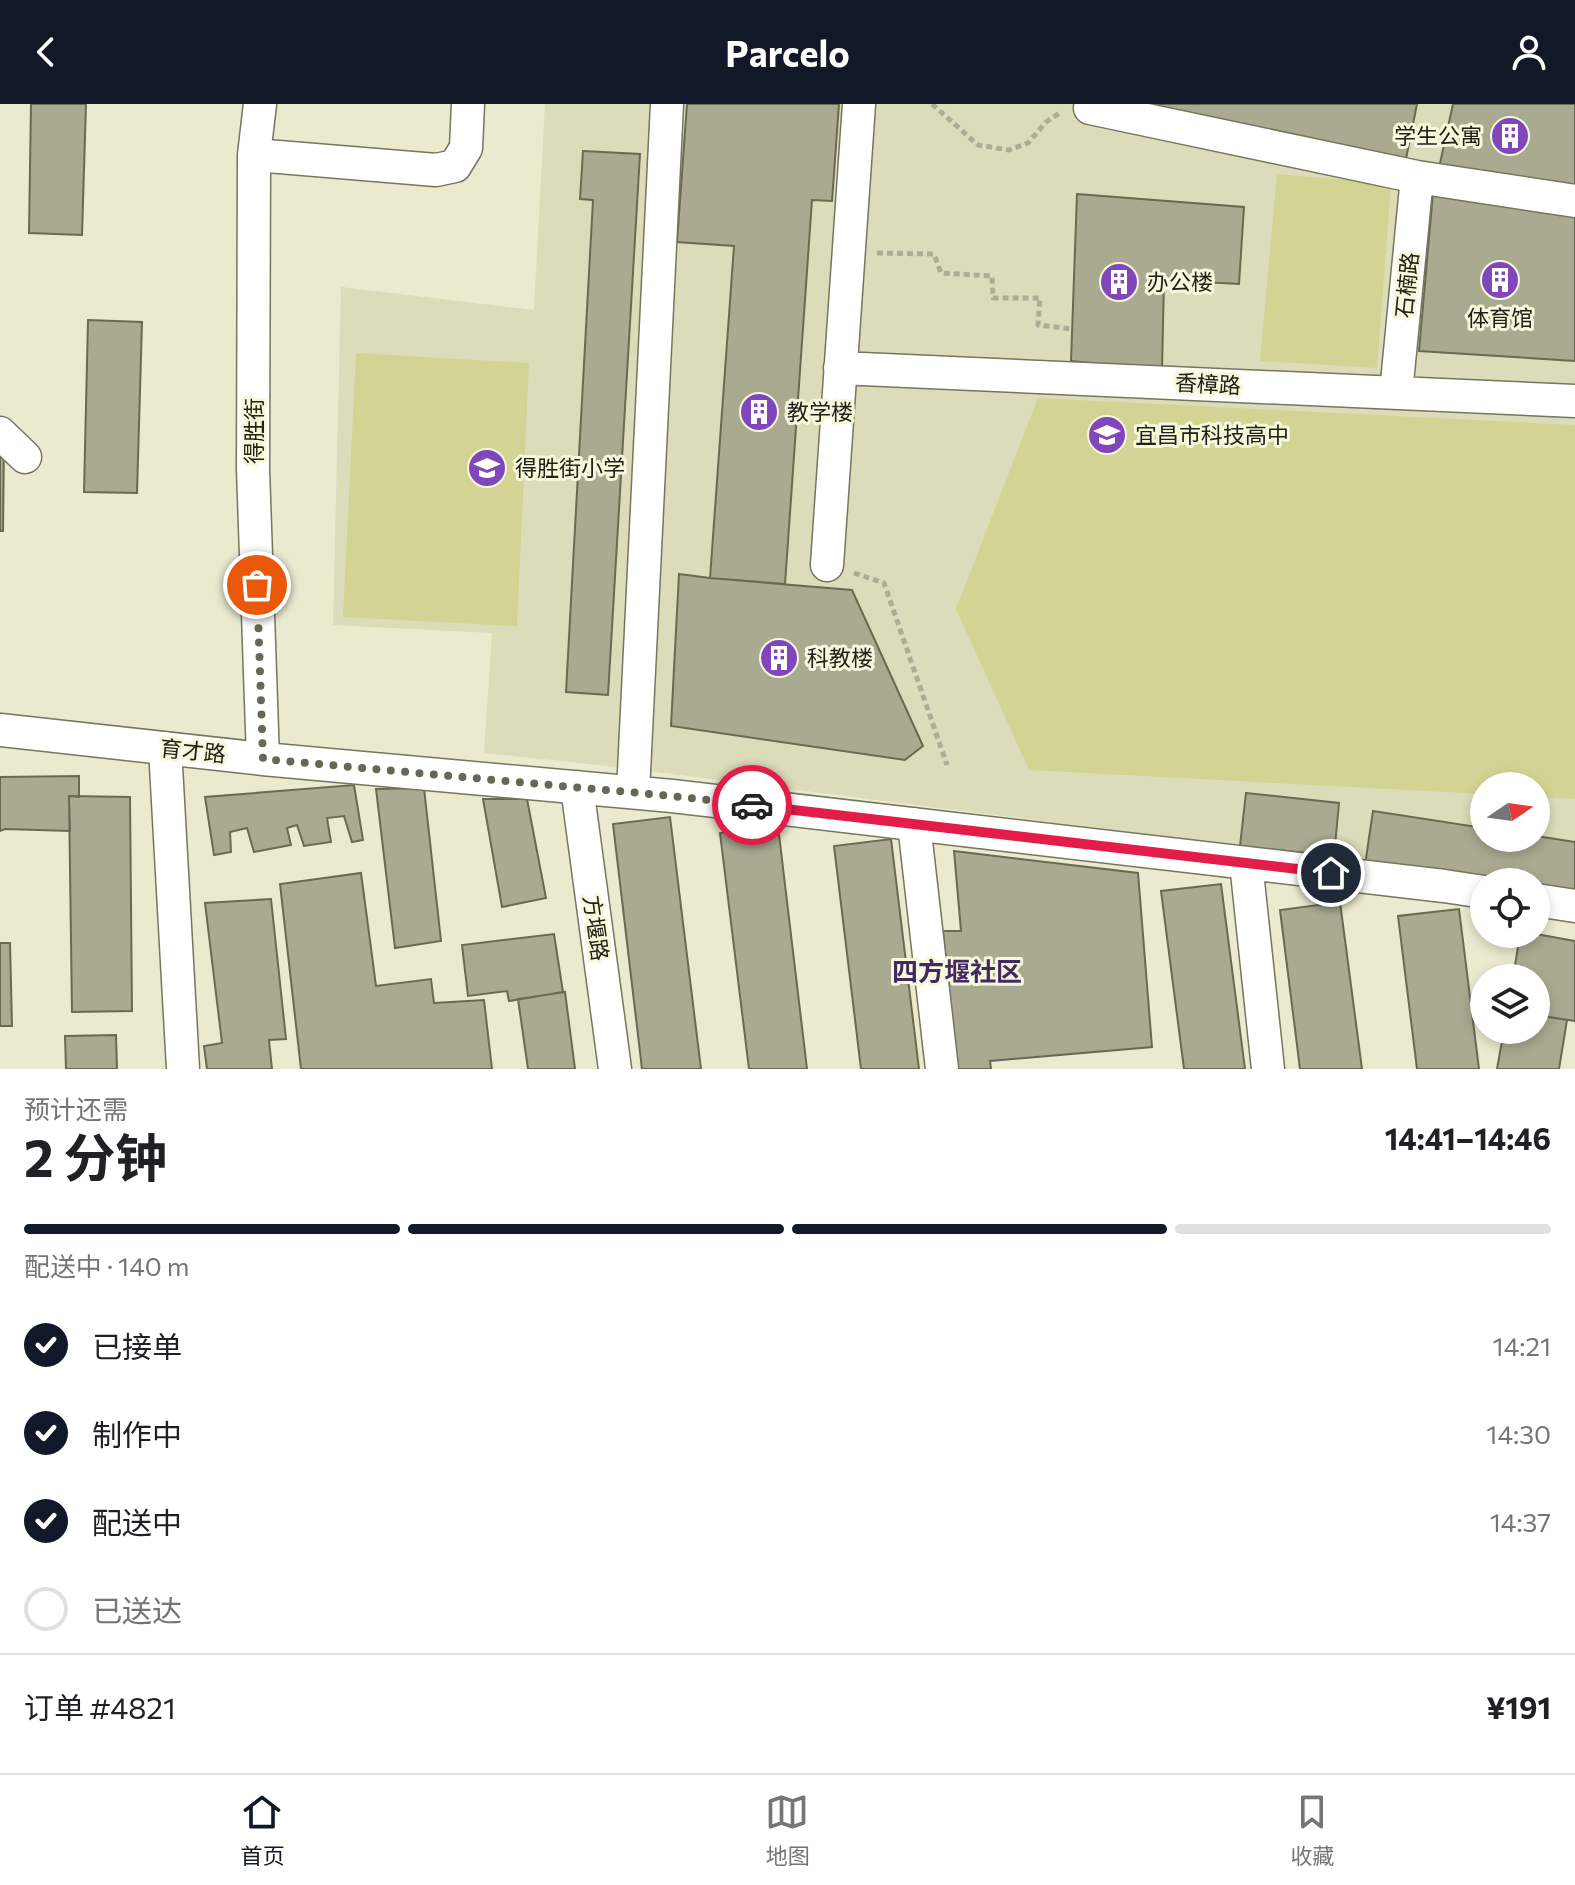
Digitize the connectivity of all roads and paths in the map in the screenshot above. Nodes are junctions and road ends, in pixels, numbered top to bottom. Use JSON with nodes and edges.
{"nodes":[{"id":1,"x":260,"y":104,"type":"edge"},
{"id":2,"x":468,"y":104,"type":"edge"},
{"id":3,"x":667,"y":104,"type":"edge"},
{"id":4,"x":859,"y":104,"type":"edge"},
{"id":5,"x":932,"y":104,"type":"edge"},
{"id":6,"x":1090,"y":108,"type":"joint"},
{"id":7,"x":254,"y":155,"type":"junction"},
{"id":8,"x":1417,"y":177,"type":"junction"},
{"id":9,"x":1575,"y":201,"type":"edge"},
{"id":10,"x":866,"y":253,"type":"dead end"},
{"id":11,"x":1072,"y":329,"type":"dead end"},
{"id":12,"x":840,"y":368,"type":"junction"},
{"id":13,"x":1396,"y":393,"type":"junction"},
{"id":14,"x":1575,"y":401,"type":"edge"},
{"id":15,"x":0,"y":433,"type":"edge"},
{"id":16,"x":25,"y":457,"type":"dead end"},
{"id":17,"x":827,"y":565,"type":"joint"},
{"id":18,"x":0,"y":730,"type":"edge"},
{"id":19,"x":165,"y":748,"type":"junction"},
{"id":20,"x":263,"y":759,"type":"junction"},
{"id":21,"x":947,"y":765,"type":"dead end"},
{"id":22,"x":577,"y":787,"type":"junction"},
{"id":23,"x":633,"y":792,"type":"junction"},
{"id":24,"x":914,"y":824,"type":"junction"},
{"id":25,"x":1246,"y":863,"type":"junction"},
{"id":26,"x":1470,"y":890,"type":"edge"},
{"id":27,"x":1550,"y":902,"type":"edge"},
{"id":28,"x":1575,"y":906,"type":"edge"},
{"id":29,"x":183,"y":1069,"type":"edge"},
{"id":30,"x":615,"y":1069,"type":"edge"},
{"id":31,"x":942,"y":1069,"type":"edge"},
{"id":32,"x":1268,"y":1069,"type":"edge"}],
"edges":[{"from":1,"to":7,"type":"street","name":"得胜街"},
{"from":2,"to":7,"type":"street"},
{"from":3,"to":23,"type":"street"},
{"from":4,"to":12,"type":"street"},
{"from":5,"to":6,"type":"path"},
{"from":6,"to":8,"type":"street"},
{"from":7,"to":20,"type":"street","name":"得胜街"},
{"from":8,"to":9,"type":"street"},
{"from":8,"to":13,"type":"street","name":"石楠路"},
{"from":10,"to":11,"type":"path"},
{"from":12,"to":13,"type":"street","name":"香樟路"},
{"from":12,"to":17,"type":"street"},
{"from":13,"to":14,"type":"street","name":"香樟路"},
{"from":15,"to":16,"type":"street"},
{"from":17,"to":21,"type":"path"},
{"from":18,"to":19,"type":"street","name":"育才路"},
{"from":19,"to":20,"type":"street","name":"育才路"},
{"from":19,"to":29,"type":"street"},
{"from":20,"to":22,"type":"street","name":"育才路"},
{"from":22,"to":23,"type":"street","name":"育才路"},
{"from":22,"to":30,"type":"street","name":"方堰路"},
{"from":23,"to":24,"type":"street","name":"育才路"},
{"from":24,"to":25,"type":"street","name":"育才路"},
{"from":24,"to":31,"type":"street"},
{"from":25,"to":26,"type":"street","name":"育才路"},
{"from":25,"to":32,"type":"street"},
{"from":27,"to":28,"type":"street"}]}
